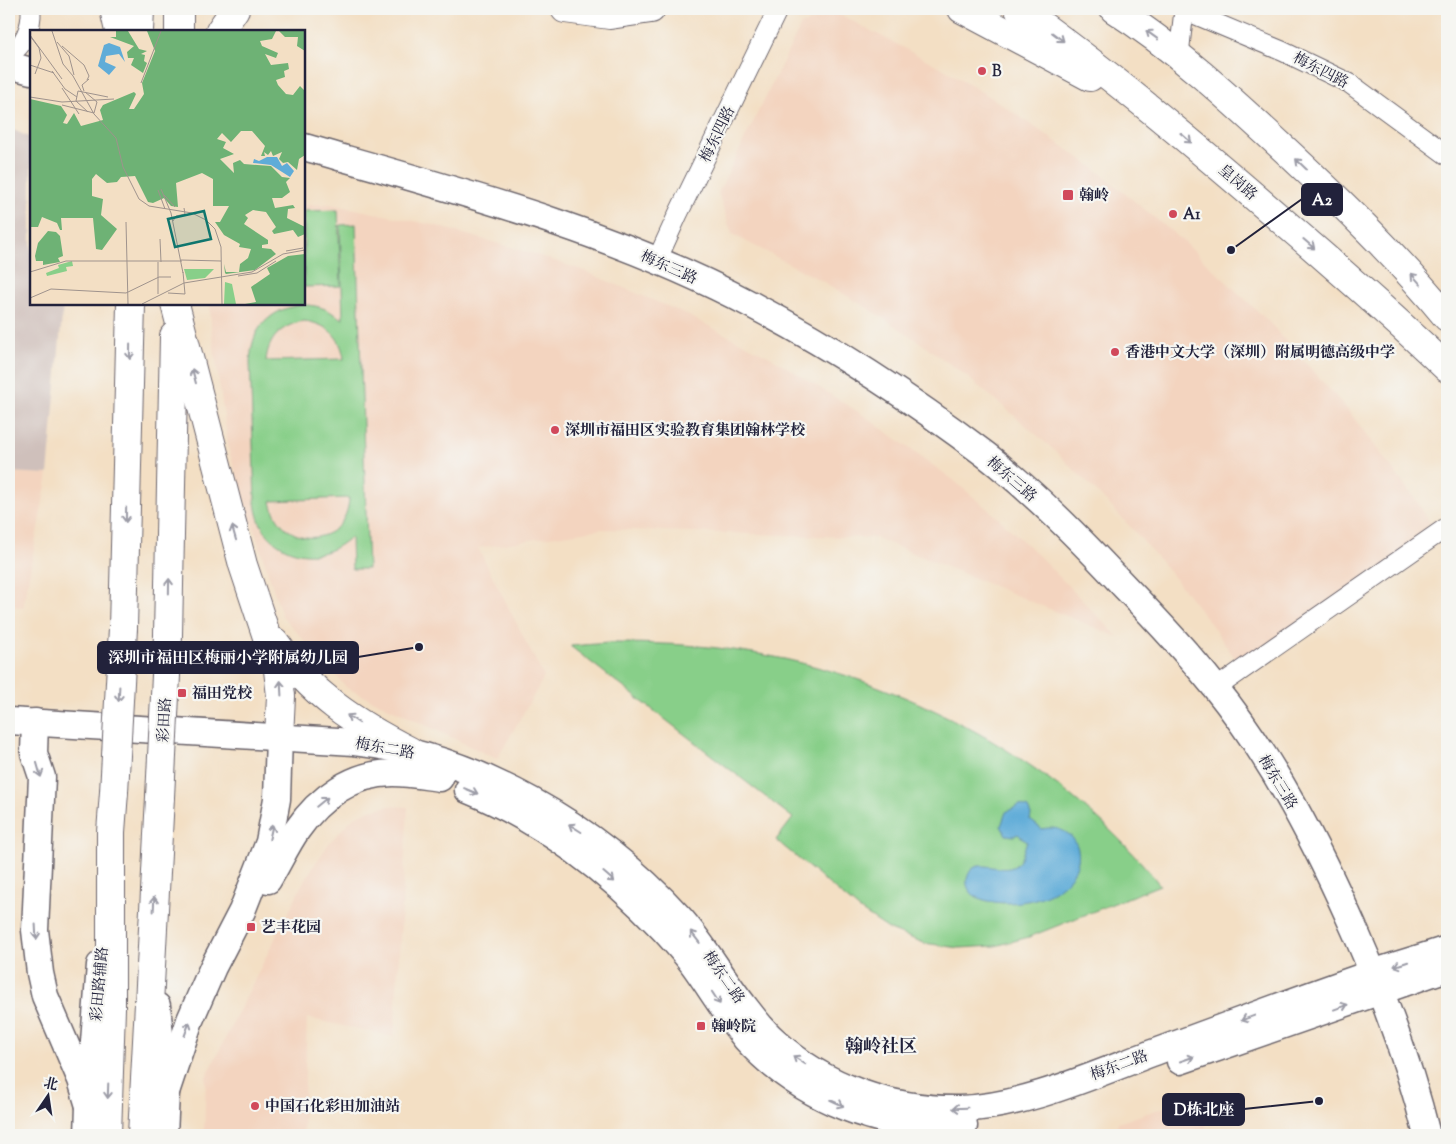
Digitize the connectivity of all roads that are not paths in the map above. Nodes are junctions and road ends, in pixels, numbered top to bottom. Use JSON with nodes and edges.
{"nodes":[{"id":1,"x":31,"y":9,"type":"edge"},
{"id":2,"x":114,"y":9,"type":"edge"},
{"id":3,"x":140,"y":9,"type":"edge"},
{"id":4,"x":179,"y":9,"type":"edge"},
{"id":5,"x":235,"y":9,"type":"edge"},
{"id":6,"x":565,"y":9,"type":"edge"},
{"id":7,"x":652,"y":9,"type":"edge"},
{"id":8,"x":778,"y":9,"type":"edge"},
{"id":9,"x":962,"y":9,"type":"edge"},
{"id":10,"x":1018,"y":9,"type":"edge"},
{"id":11,"x":1183,"y":10,"type":"edge"},
{"id":12,"x":1119,"y":11,"type":"edge"},
{"id":13,"x":119,"y":30,"type":"edge"},
{"id":14,"x":139,"y":30,"type":"edge"},
{"id":15,"x":179,"y":30,"type":"edge"},
{"id":16,"x":221,"y":30,"type":"edge"},
{"id":17,"x":1179,"y":55,"type":"junction"},
{"id":18,"x":9,"y":56,"type":"edge"},
{"id":19,"x":9,"y":65,"type":"edge"},
{"id":20,"x":30,"y":70,"type":"edge"},
{"id":21,"x":1154,"y":110,"type":"junction"},
{"id":22,"x":305,"y":147,"type":"edge"},
{"id":23,"x":1447,"y":155,"type":"edge"},
{"id":24,"x":657,"y":260,"type":"junction"},
{"id":25,"x":131,"y":305,"type":"edge"},
{"id":26,"x":175,"y":305,"type":"edge"},
{"id":27,"x":175,"y":305,"type":"edge"},
{"id":28,"x":1447,"y":316,"type":"edge"},
{"id":29,"x":1447,"y":368,"type":"edge"},
{"id":30,"x":1447,"y":527,"type":"edge"},
{"id":31,"x":264,"y":625,"type":"junction"},
{"id":32,"x":1216,"y":688,"type":"junction"},
{"id":33,"x":9,"y":721,"type":"edge"},
{"id":34,"x":35,"y":731,"type":"junction"},
{"id":35,"x":9,"y":738,"type":"edge"},
{"id":36,"x":279,"y":744,"type":"junction"},
{"id":37,"x":410,"y":751,"type":"junction"},
{"id":38,"x":440,"y":778,"type":"junction"},
{"id":39,"x":111,"y":832,"type":"junction"},
{"id":40,"x":242,"y":911,"type":"junction"},
{"id":41,"x":1447,"y":949,"type":"edge"},
{"id":42,"x":152,"y":953,"type":"junction"},
{"id":43,"x":1447,"y":968,"type":"edge"},
{"id":44,"x":1377,"y":982,"type":"junction"},
{"id":45,"x":166,"y":1092,"type":"junction"},
{"id":46,"x":88,"y":1106,"type":"junction"},
{"id":47,"x":887,"y":1119,"type":"edge"},
{"id":48,"x":88,"y":1135,"type":"edge"},
{"id":49,"x":107,"y":1135,"type":"edge"},
{"id":50,"x":142,"y":1135,"type":"edge"},
{"id":51,"x":164,"y":1135,"type":"edge"},
{"id":52,"x":1427,"y":1135,"type":"edge"}],
"edges":[{"from":1,"to":18,"type":"street"},
{"from":2,"to":13,"type":"main road"},
{"from":3,"to":14,"type":"main road"},
{"from":4,"to":15,"type":"main road"},
{"from":5,"to":16,"type":"main road"},
{"from":6,"to":7,"type":"main road"},
{"from":8,"to":24,"type":"street","name":"梅东四路"},
{"from":9,"to":21,"type":"main road"},
{"from":10,"to":21,"type":"main road","name":"皇岗路","one_way":true},
{"from":11,"to":17,"type":"street"},
{"from":11,"to":23,"type":"street","name":"梅东四路"},
{"from":17,"to":12,"type":"main road","one_way":true},
{"from":28,"to":17,"type":"main road","one_way":true},
{"from":19,"to":20,"type":"street"},
{"from":21,"to":29,"type":"main road","name":"皇岗路","one_way":true},
{"from":22,"to":24,"type":"street","name":"梅东三路"},
{"from":24,"to":32,"type":"street","name":"梅东三路"},
{"from":25,"to":39,"type":"main road","one_way":true,"bridge":true},
{"from":31,"to":26,"type":"main road","one_way":true},
{"from":42,"to":27,"type":"main road","name":"彩田路","one_way":true,"bridge":true},
{"from":30,"to":32,"type":"street"},
{"from":36,"to":31,"type":"main road","one_way":true},
{"from":37,"to":31,"type":"main road","one_way":true},
{"from":32,"to":44,"type":"street","name":"梅东三路"},
{"from":33,"to":34,"type":"street","name":"梅东二路"},
{"from":34,"to":35,"type":"street","name":"梅东二路"},
{"from":34,"to":36,"type":"street","name":"梅东二路"},
{"from":34,"to":46,"type":"street","one_way":true},
{"from":36,"to":37,"type":"street","name":"梅东二路"},
{"from":36,"to":38,"type":"street","name":"梅东二路"},
{"from":40,"to":36,"type":"street","one_way":true},
{"from":47,"to":37,"type":"street","name":"梅东二路","one_way":true},
{"from":40,"to":38,"type":"street","one_way":true},
{"from":38,"to":47,"type":"street","name":"梅东二路","one_way":true},
{"from":39,"to":46,"type":"street","name":"彩田路辅路"},
{"from":39,"to":49,"type":"main road","one_way":true},
{"from":45,"to":40,"type":"street","one_way":true},
{"from":41,"to":44,"type":"street","name":"梅东二路","one_way":true},
{"from":42,"to":45,"type":"street"},
{"from":42,"to":50,"type":"main road","name":"彩田路"},
{"from":43,"to":44,"type":"street","name":"梅东二路"},
{"from":44,"to":47,"type":"street","name":"梅东二路"},
{"from":44,"to":52,"type":"street","name":"梅东三路"},
{"from":45,"to":51,"type":"street"},
{"from":46,"to":48,"type":"street","name":"彩田路辅路"}]}
